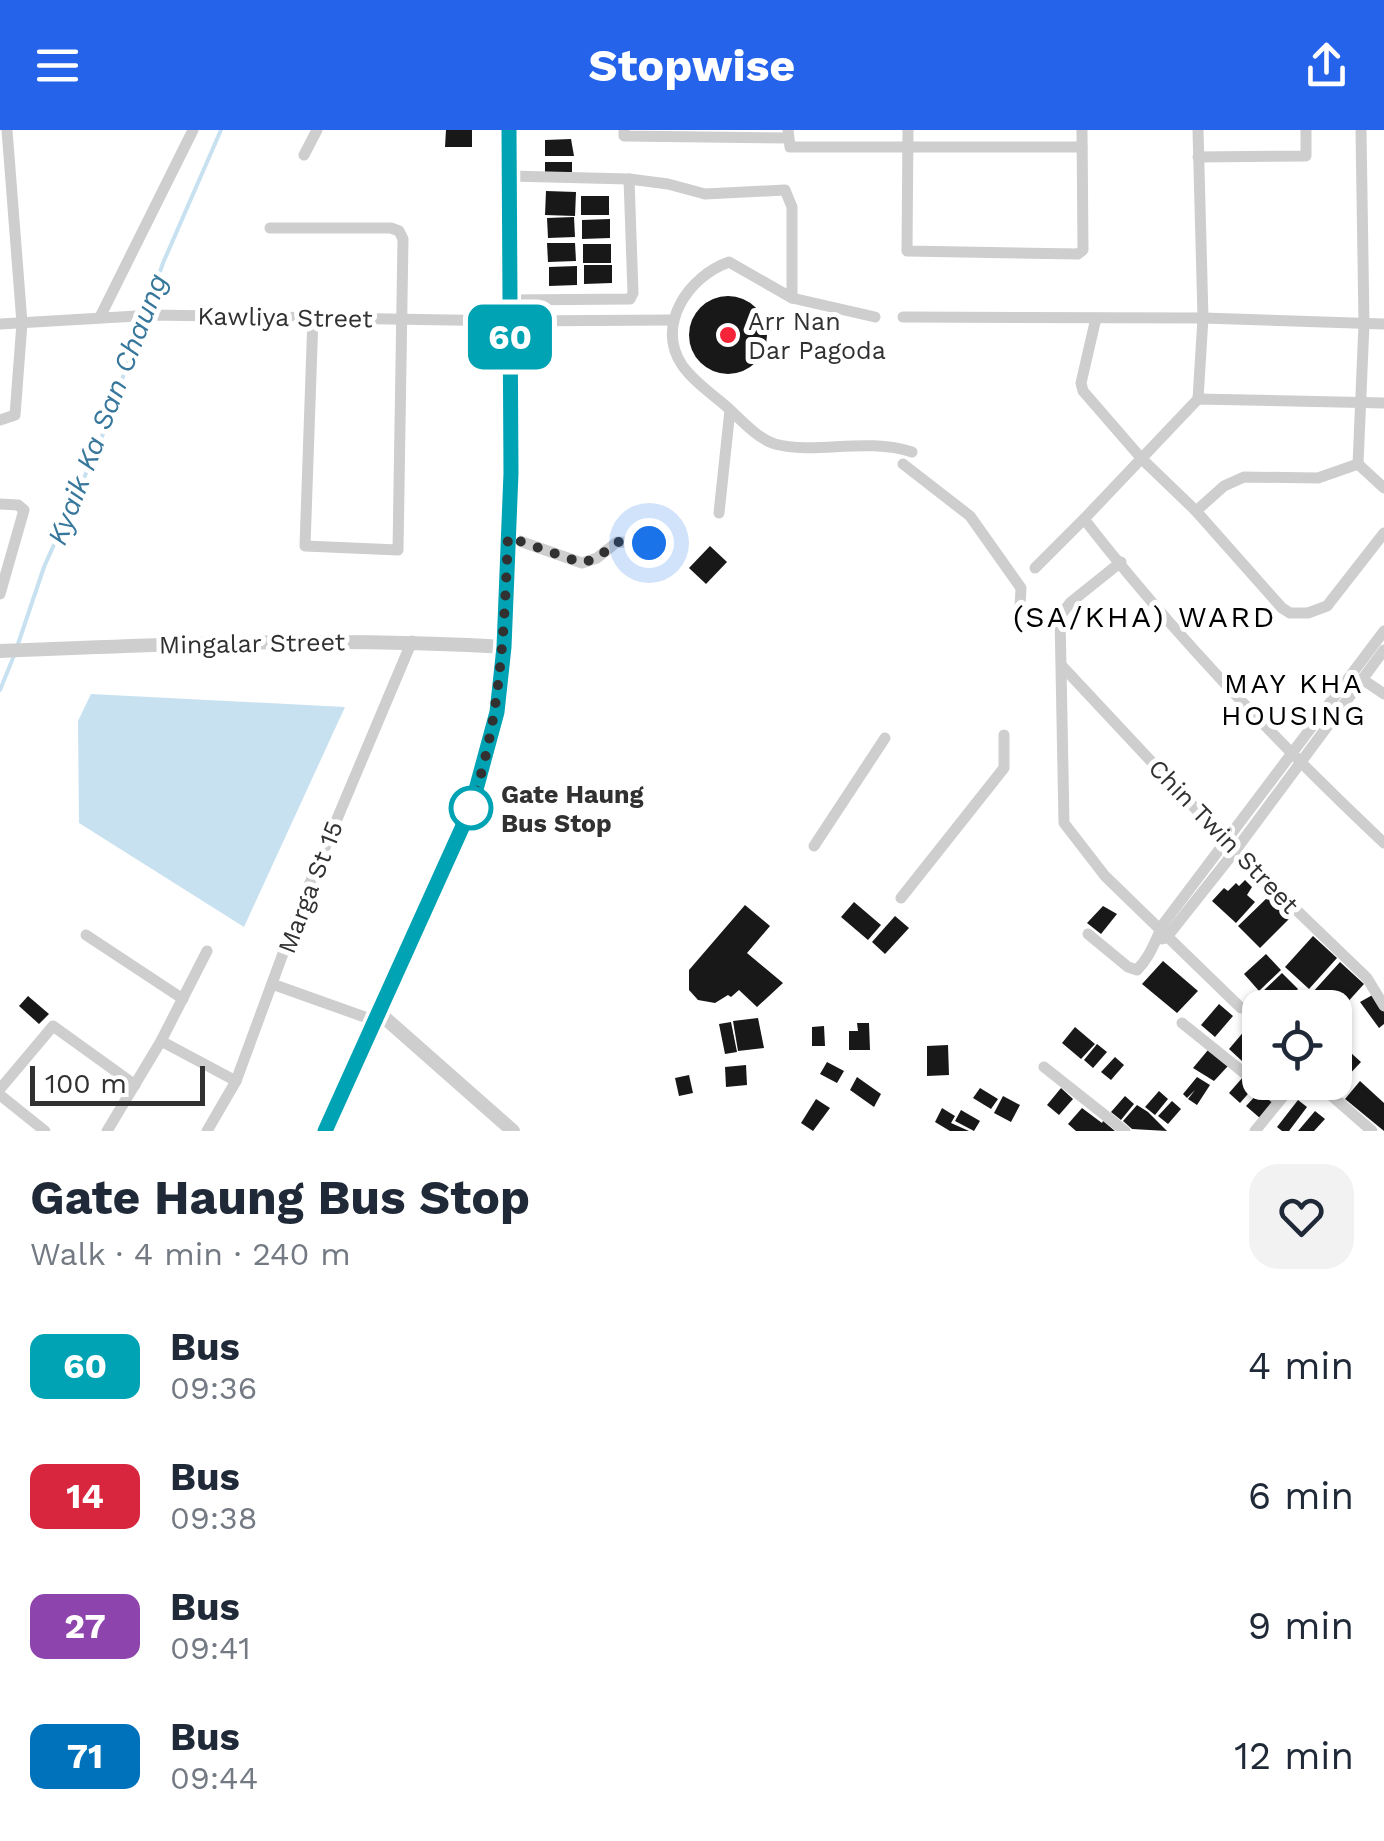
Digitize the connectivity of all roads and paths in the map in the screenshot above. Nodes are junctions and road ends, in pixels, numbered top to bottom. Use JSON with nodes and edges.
{"nodes":[{"id":1,"x":6,"y":130,"type":"edge"},
{"id":2,"x":193,"y":130,"type":"edge"},
{"id":3,"x":317,"y":130,"type":"edge"},
{"id":4,"x":509,"y":130,"type":"edge"},
{"id":5,"x":908,"y":130,"type":"edge"},
{"id":6,"x":1082,"y":130,"type":"edge"},
{"id":7,"x":1198,"y":130,"type":"edge"},
{"id":8,"x":1306,"y":130,"type":"edge"},
{"id":9,"x":1361,"y":130,"type":"edge"},
{"id":10,"x":624,"y":133,"type":"edge"},
{"id":11,"x":788,"y":138,"type":"edge"},
{"id":12,"x":908,"y":144,"type":"junction"},
{"id":13,"x":1082,"y":146,"type":"junction"},
{"id":14,"x":304,"y":155,"type":"dead end"},
{"id":15,"x":1198,"y":157,"type":"junction"},
{"id":16,"x":509,"y":176,"type":"junction"},
{"id":17,"x":629,"y":180,"type":"junction"},
{"id":18,"x":270,"y":228,"type":"dead end"},
{"id":19,"x":792,"y":298,"type":"junction"},
{"id":20,"x":510,"y":300,"type":"junction"},
{"id":21,"x":874,"y":316,"type":"dead end"},
{"id":22,"x":100,"y":317,"type":"junction"},
{"id":23,"x":313,"y":317,"type":"junction"},
{"id":24,"x":903,"y":317,"type":"dead end"},
{"id":25,"x":1096,"y":318,"type":"junction"},
{"id":26,"x":1204,"y":318,"type":"junction"},
{"id":27,"x":401,"y":319,"type":"junction"},
{"id":28,"x":674,"y":320,"type":"junction"},
{"id":29,"x":510,"y":322,"type":"junction"},
{"id":30,"x":22,"y":323,"type":"junction"},
{"id":31,"x":0,"y":324,"type":"edge"},
{"id":32,"x":1364,"y":324,"type":"junction"},
{"id":33,"x":1384,"y":324,"type":"edge"},
{"id":34,"x":1198,"y":399,"type":"junction"},
{"id":35,"x":1361,"y":403,"type":"junction"},
{"id":36,"x":1384,"y":403,"type":"edge"},
{"id":37,"x":730,"y":410,"type":"junction"},
{"id":38,"x":0,"y":420,"type":"edge"},
{"id":39,"x":912,"y":452,"type":"dead end"},
{"id":40,"x":1142,"y":459,"type":"junction"},
{"id":41,"x":904,"y":464,"type":"dead end"},
{"id":42,"x":1358,"y":464,"type":"junction"},
{"id":43,"x":1379,"y":479,"type":"edge"},
{"id":44,"x":1384,"y":488,"type":"edge"},
{"id":45,"x":0,"y":504,"type":"edge"},
{"id":46,"x":1196,"y":511,"type":"junction"},
{"id":47,"x":719,"y":514,"type":"dead end"},
{"id":48,"x":1084,"y":518,"type":"junction"},
{"id":49,"x":1384,"y":533,"type":"edge"},
{"id":50,"x":508,"y":537,"type":"junction"},
{"id":51,"x":649,"y":543,"type":"dead end"},
{"id":52,"x":1120,"y":562,"type":"junction"},
{"id":53,"x":1035,"y":568,"type":"dead end"},
{"id":54,"x":0,"y":594,"type":"edge"},
{"id":55,"x":1020,"y":607,"type":"dead end"},
{"id":56,"x":1384,"y":631,"type":"edge"},
{"id":57,"x":412,"y":642,"type":"junction"},
{"id":58,"x":504,"y":647,"type":"junction"},
{"id":59,"x":1384,"y":650,"type":"edge"},
{"id":60,"x":0,"y":651,"type":"edge"},
{"id":61,"x":1062,"y":666,"type":"junction"},
{"id":62,"x":1362,"y":679,"type":"junction"},
{"id":63,"x":1384,"y":694,"type":"edge"},
{"id":64,"x":1004,"y":736,"type":"dead end"},
{"id":65,"x":884,"y":738,"type":"dead end"},
{"id":66,"x":1296,"y":758,"type":"junction"},
{"id":67,"x":1226,"y":841,"type":"junction"},
{"id":68,"x":1384,"y":844,"type":"edge"},
{"id":69,"x":814,"y":846,"type":"dead end"},
{"id":70,"x":1235,"y":851,"type":"junction"},
{"id":71,"x":901,"y":898,"type":"dead end"},
{"id":72,"x":1088,"y":934,"type":"dead end"},
{"id":73,"x":86,"y":935,"type":"dead end"},
{"id":74,"x":1161,"y":937,"type":"junction"},
{"id":75,"x":207,"y":951,"type":"dead end"},
{"id":76,"x":272,"y":984,"type":"junction"},
{"id":77,"x":182,"y":999,"type":"junction"},
{"id":78,"x":1384,"y":1006,"type":"edge"},
{"id":79,"x":1241,"y":1008,"type":"dead end"},
{"id":80,"x":375,"y":1016,"type":"junction"},
{"id":81,"x":1182,"y":1023,"type":"dead end"},
{"id":82,"x":161,"y":1042,"type":"junction"},
{"id":83,"x":1044,"y":1068,"type":"dead end"},
{"id":84,"x":236,"y":1081,"type":"junction"},
{"id":85,"x":135,"y":1085,"type":"junction"},
{"id":86,"x":0,"y":1092,"type":"edge"},
{"id":87,"x":1337,"y":1100,"type":"edge"},
{"id":88,"x":1279,"y":1101,"type":"joint"},
{"id":89,"x":46,"y":1131,"type":"edge"},
{"id":90,"x":107,"y":1131,"type":"edge"},
{"id":91,"x":207,"y":1131,"type":"edge"},
{"id":92,"x":326,"y":1131,"type":"edge"},
{"id":93,"x":513,"y":1131,"type":"edge"},
{"id":94,"x":1125,"y":1131,"type":"edge"},
{"id":95,"x":1255,"y":1131,"type":"edge"},
{"id":96,"x":1372,"y":1131,"type":"edge"}],
"edges":[{"from":1,"to":30,"type":"street"},
{"from":2,"to":22,"type":"street"},
{"from":3,"to":14,"type":"street"},
{"from":4,"to":16,"type":"main road"},
{"from":5,"to":12,"type":"street"},
{"from":6,"to":13,"type":"street"},
{"from":7,"to":15,"type":"street"},
{"from":8,"to":15,"type":"street"},
{"from":9,"to":32,"type":"street"},
{"from":10,"to":11,"type":"street"},
{"from":11,"to":12,"type":"street"},
{"from":12,"to":13,"type":"street"},
{"from":12,"to":13,"type":"street"},
{"from":15,"to":26,"type":"street"},
{"from":16,"to":17,"type":"street"},
{"from":16,"to":20,"type":"main road"},
{"from":17,"to":19,"type":"street"},
{"from":17,"to":20,"type":"street"},
{"from":18,"to":27,"type":"street"},
{"from":19,"to":21,"type":"street"},
{"from":19,"to":28,"type":"street"},
{"from":20,"to":29,"type":"main road"},
{"from":22,"to":23,"type":"street","name":"Kawliya Street"},
{"from":22,"to":30,"type":"street","name":"Kawliya Street"},
{"from":23,"to":27,"type":"street","name":"Kawliya Street"},
{"from":23,"to":27,"type":"street"},
{"from":24,"to":25,"type":"street"},
{"from":25,"to":26,"type":"street"},
{"from":25,"to":40,"type":"street"},
{"from":26,"to":32,"type":"street"},
{"from":26,"to":34,"type":"street"},
{"from":27,"to":29,"type":"street","name":"Kawliya Street"},
{"from":28,"to":29,"type":"street","name":"Kawliya Street"},
{"from":28,"to":37,"type":"street"},
{"from":29,"to":50,"type":"main road"},
{"from":30,"to":31,"type":"street","name":"Kawliya Street"},
{"from":30,"to":38,"type":"street"},
{"from":32,"to":33,"type":"street"},
{"from":32,"to":35,"type":"street"},
{"from":34,"to":35,"type":"street"},
{"from":34,"to":40,"type":"street"},
{"from":35,"to":36,"type":"street"},
{"from":35,"to":42,"type":"street"},
{"from":37,"to":39,"type":"street"},
{"from":37,"to":47,"type":"street"},
{"from":40,"to":46,"type":"street"},
{"from":40,"to":48,"type":"street"},
{"from":41,"to":55,"type":"street"},
{"from":42,"to":43,"type":"street"},
{"from":42,"to":46,"type":"street"},
{"from":43,"to":44,"type":"street"},
{"from":45,"to":54,"type":"street"},
{"from":46,"to":49,"type":"street"},
{"from":48,"to":52,"type":"street"},
{"from":48,"to":53,"type":"street"},
{"from":50,"to":51,"type":"street"},
{"from":50,"to":58,"type":"main road"},
{"from":52,"to":61,"type":"street"},
{"from":52,"to":66,"type":"street"},
{"from":56,"to":66,"type":"street"},
{"from":57,"to":58,"type":"street","name":"Mingalar Street"},
{"from":57,"to":60,"type":"street","name":"Mingalar Street"},
{"from":57,"to":76,"type":"street","name":"Marga St 15"},
{"from":58,"to":80,"type":"main road"},
{"from":59,"to":62,"type":"street"},
{"from":61,"to":67,"type":"street","name":"Chin Twin Street"},
{"from":61,"to":74,"type":"street"},
{"from":62,"to":63,"type":"street"},
{"from":62,"to":66,"type":"street"},
{"from":64,"to":71,"type":"street"},
{"from":65,"to":69,"type":"street"},
{"from":66,"to":67,"type":"street"},
{"from":66,"to":68,"type":"street"},
{"from":66,"to":70,"type":"street"},
{"from":67,"to":70,"type":"street","name":"Chin Twin Street"},
{"from":67,"to":74,"type":"street"},
{"from":70,"to":74,"type":"street"},
{"from":70,"to":78,"type":"street","name":"Chin Twin Street"},
{"from":72,"to":74,"type":"street"},
{"from":73,"to":77,"type":"street"},
{"from":74,"to":79,"type":"street"},
{"from":75,"to":77,"type":"street"},
{"from":76,"to":80,"type":"street"},
{"from":76,"to":84,"type":"street","name":"Marga St 15"},
{"from":77,"to":82,"type":"street"},
{"from":80,"to":92,"type":"main road"},
{"from":80,"to":93,"type":"street"},
{"from":81,"to":88,"type":"street"},
{"from":82,"to":84,"type":"street"},
{"from":82,"to":85,"type":"street"},
{"from":83,"to":94,"type":"street"},
{"from":84,"to":91,"type":"street","name":"Marga St 15"},
{"from":85,"to":86,"type":"street"},
{"from":85,"to":90,"type":"street"},
{"from":86,"to":89,"type":"street"},
{"from":87,"to":96,"type":"street"},
{"from":88,"to":95,"type":"street"}]}
